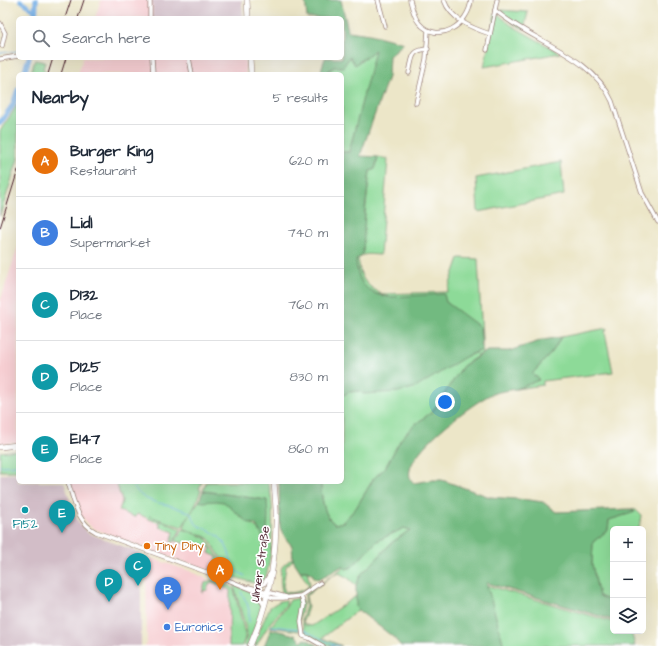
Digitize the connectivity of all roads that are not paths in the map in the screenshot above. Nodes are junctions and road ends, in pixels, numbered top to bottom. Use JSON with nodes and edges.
{"nodes":[{"id":1,"x":150,"y":0,"type":"edge"},
{"id":2,"x":247,"y":0,"type":"edge"},
{"id":3,"x":378,"y":0,"type":"edge"},
{"id":4,"x":410,"y":0,"type":"edge"},
{"id":5,"x":444,"y":0,"type":"edge"},
{"id":6,"x":471,"y":0,"type":"edge"},
{"id":7,"x":497,"y":0,"type":"edge"},
{"id":8,"x":495,"y":10,"type":"junction"},
{"id":9,"x":150,"y":16,"type":"edge"},
{"id":10,"x":248,"y":16,"type":"edge"},
{"id":11,"x":462,"y":22,"type":"junction"},
{"id":12,"x":0,"y":23,"type":"edge"},
{"id":13,"x":385,"y":26,"type":"dead end"},
{"id":14,"x":428,"y":30,"type":"junction"},
{"id":15,"x":490,"y":34,"type":"junction"},
{"id":16,"x":2,"y":46,"type":"dead end"},
{"id":17,"x":428,"y":49,"type":"junction"},
{"id":18,"x":487,"y":50,"type":"dead end"},
{"id":19,"x":16,"y":56,"type":"edge"},
{"id":20,"x":0,"y":60,"type":"edge"},
{"id":21,"x":152,"y":60,"type":"edge"},
{"id":22,"x":189,"y":60,"type":"edge"},
{"id":23,"x":250,"y":60,"type":"edge"},
{"id":24,"x":153,"y":72,"type":"edge"},
{"id":25,"x":192,"y":72,"type":"edge"},
{"id":26,"x":251,"y":72,"type":"edge"},
{"id":27,"x":409,"y":73,"type":"dead end"},
{"id":28,"x":416,"y":103,"type":"dead end"},
{"id":29,"x":658,"y":222,"type":"edge"},
{"id":30,"x":16,"y":445,"type":"edge"},
{"id":31,"x":0,"y":447,"type":"edge"},
{"id":32,"x":69,"y":484,"type":"edge"},
{"id":33,"x":274,"y":484,"type":"edge"},
{"id":34,"x":271,"y":573,"type":"junction"},
{"id":35,"x":320,"y":583,"type":"dead end"},
{"id":36,"x":255,"y":590,"type":"junction"},
{"id":37,"x":268,"y":594,"type":"junction"},
{"id":38,"x":301,"y":596,"type":"junction"},
{"id":39,"x":264,"y":608,"type":"junction"},
{"id":40,"x":250,"y":646,"type":"edge"},
{"id":41,"x":323,"y":646,"type":"edge"}],
"edges":[{"from":1,"to":9,"type":"street"},
{"from":2,"to":10,"type":"main road"},
{"from":3,"to":13,"type":"street"},
{"from":4,"to":14,"type":"street"},
{"from":5,"to":11,"type":"street"},
{"from":6,"to":11,"type":"street"},
{"from":7,"to":8,"type":"street"},
{"from":8,"to":15,"type":"street"},
{"from":8,"to":29,"type":"street"},
{"from":11,"to":14,"type":"street"},
{"from":11,"to":15,"type":"street"},
{"from":12,"to":16,"type":"street"},
{"from":14,"to":17,"type":"street"},
{"from":15,"to":18,"type":"street"},
{"from":17,"to":27,"type":"street"},
{"from":17,"to":28,"type":"street"},
{"from":19,"to":20,"type":"street"},
{"from":21,"to":24,"type":"street"},
{"from":22,"to":25,"type":"street"},
{"from":23,"to":26,"type":"main road"},
{"from":30,"to":31,"type":"main road"},
{"from":32,"to":36,"type":"street"},
{"from":33,"to":34,"type":"main road","name":"Ulmer Straße"},
{"from":34,"to":36,"type":"street"},
{"from":34,"to":37,"type":"main road","name":"Ulmer Straße"},
{"from":35,"to":38,"type":"street"},
{"from":36,"to":37,"type":"street"},
{"from":36,"to":39,"type":"street"},
{"from":37,"to":38,"type":"street"},
{"from":37,"to":39,"type":"main road","name":"Ulmer Straße"},
{"from":38,"to":41,"type":"street"},
{"from":39,"to":40,"type":"main road","name":"Ulmer Straße"}]}
